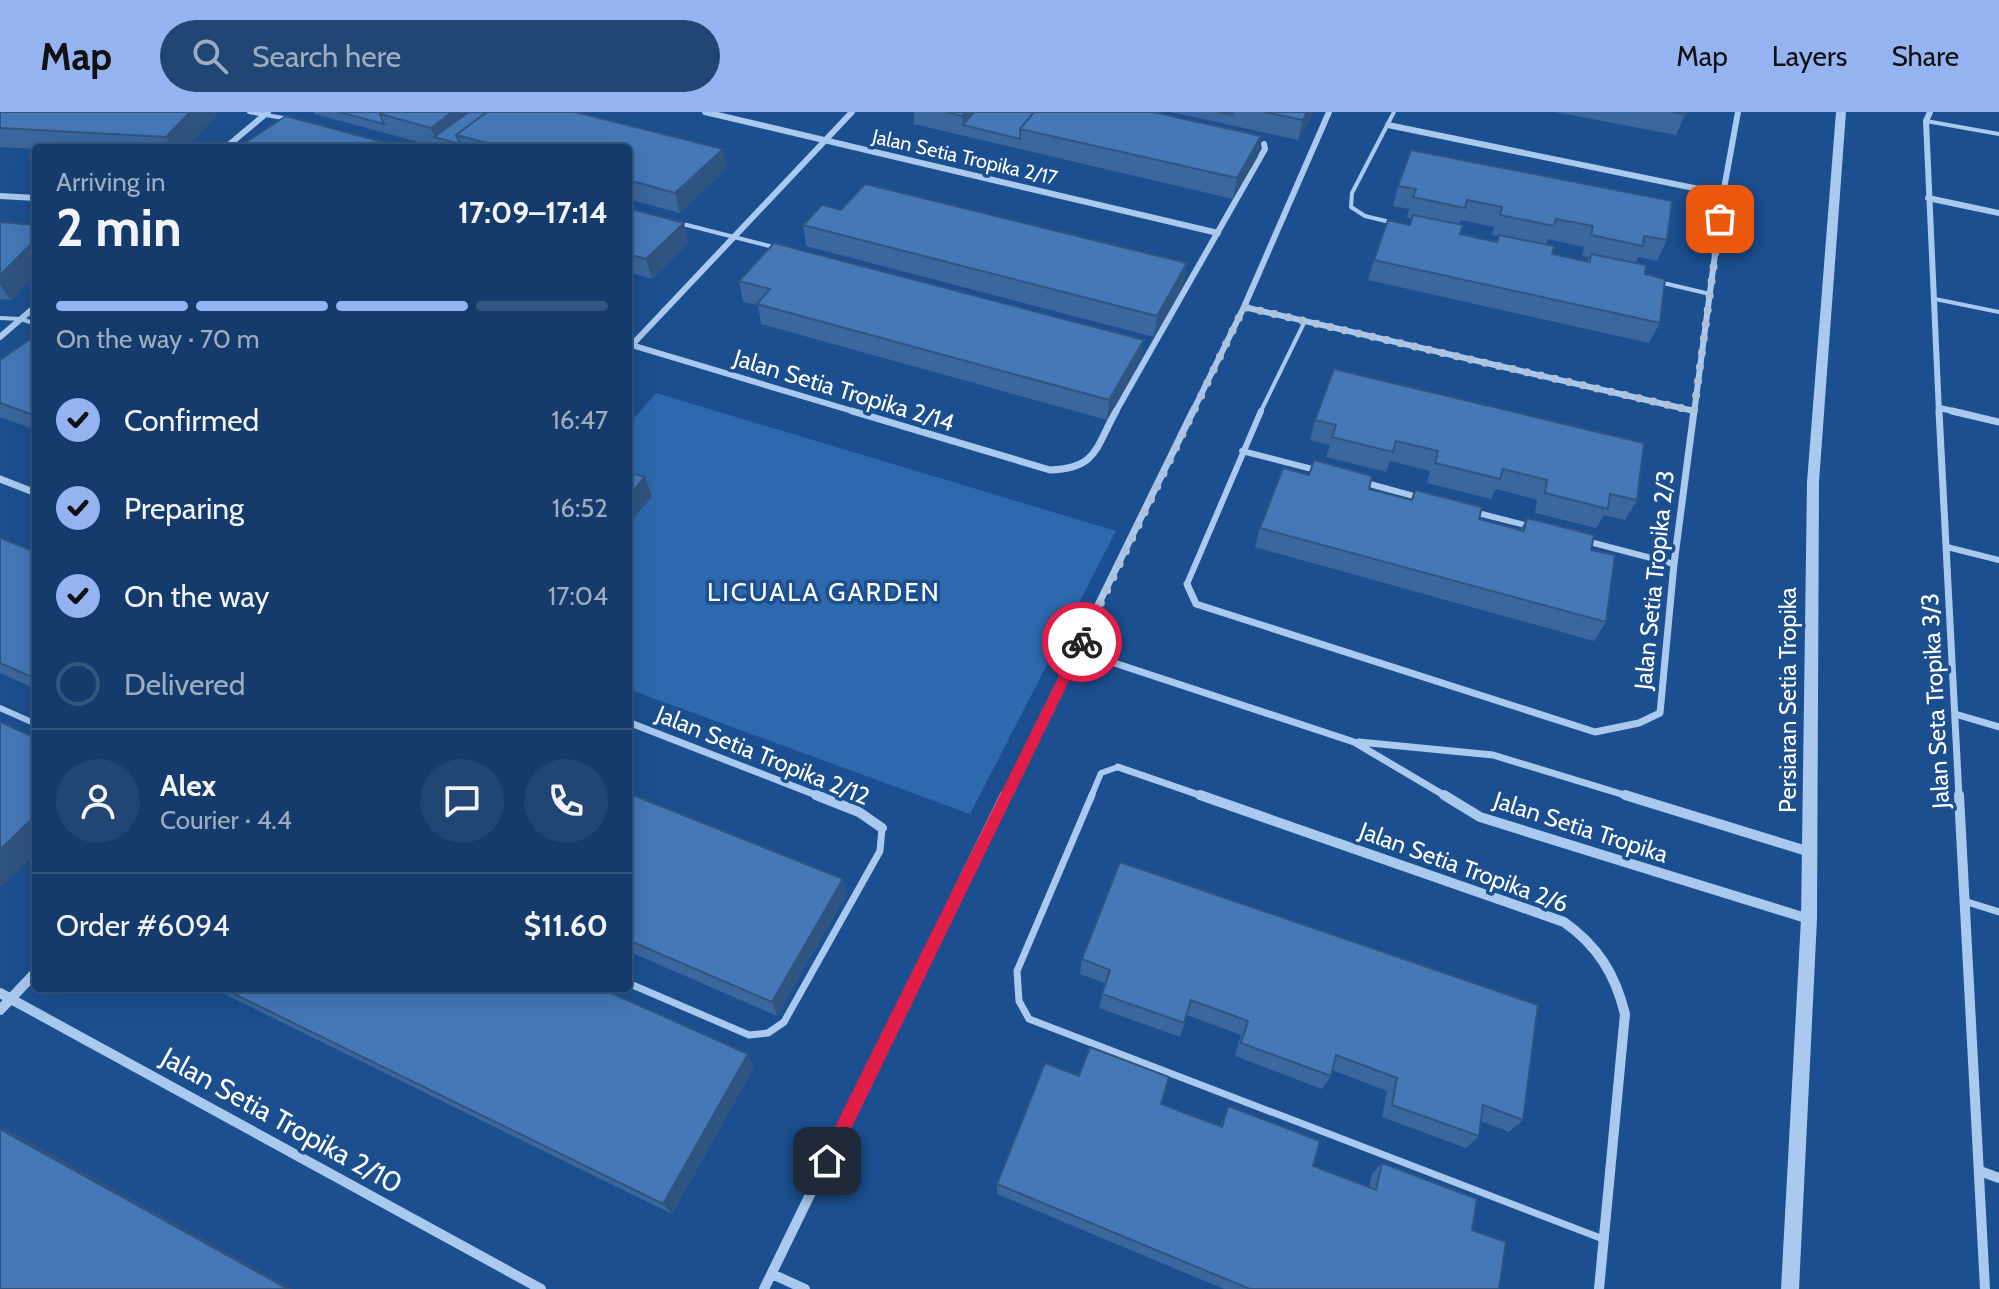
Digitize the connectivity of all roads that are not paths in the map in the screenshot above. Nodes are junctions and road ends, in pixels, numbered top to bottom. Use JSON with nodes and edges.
{"nodes":[{"id":1,"x":249,"y":112,"type":"edge"},
{"id":2,"x":267,"y":112,"type":"edge"},
{"id":3,"x":705,"y":112,"type":"edge"},
{"id":4,"x":852,"y":112,"type":"edge"},
{"id":5,"x":1329,"y":112,"type":"edge"},
{"id":6,"x":1394,"y":112,"type":"edge"},
{"id":7,"x":1738,"y":112,"type":"edge"},
{"id":8,"x":1841,"y":112,"type":"edge"},
{"id":9,"x":1928,"y":116,"type":"edge"},
{"id":10,"x":296,"y":121,"type":"edge"},
{"id":11,"x":1388,"y":125,"type":"junction"},
{"id":12,"x":1999,"y":134,"type":"edge"},
{"id":13,"x":825,"y":140,"type":"junction"},
{"id":14,"x":1262,"y":143,"type":"dead end"},
{"id":15,"x":230,"y":144,"type":"edge"},
{"id":16,"x":1723,"y":194,"type":"junction"},
{"id":17,"x":0,"y":196,"type":"edge"},
{"id":18,"x":32,"y":198,"type":"edge"},
{"id":19,"x":1928,"y":198,"type":"junction"},
{"id":20,"x":1999,"y":213,"type":"edge"},
{"id":21,"x":673,"y":221,"type":"edge"},
{"id":22,"x":1395,"y":223,"type":"edge"},
{"id":23,"x":1218,"y":233,"type":"junction"},
{"id":24,"x":734,"y":237,"type":"junction"},
{"id":25,"x":778,"y":249,"type":"edge"},
{"id":26,"x":1650,"y":280,"type":"edge"},
{"id":27,"x":1710,"y":294,"type":"junction"},
{"id":28,"x":1935,"y":299,"type":"junction"},
{"id":29,"x":1244,"y":307,"type":"junction"},
{"id":30,"x":32,"y":309,"type":"edge"},
{"id":31,"x":1999,"y":312,"type":"edge"},
{"id":32,"x":0,"y":318,"type":"edge"},
{"id":33,"x":21,"y":319,"type":"junction"},
{"id":34,"x":32,"y":323,"type":"edge"},
{"id":35,"x":1304,"y":323,"type":"junction"},
{"id":36,"x":0,"y":337,"type":"edge"},
{"id":37,"x":632,"y":343,"type":"edge"},
{"id":38,"x":1137,"y":344,"type":"edge"},
{"id":39,"x":632,"y":347,"type":"edge"},
{"id":40,"x":1151,"y":348,"type":"junction"},
{"id":41,"x":1940,"y":408,"type":"junction"},
{"id":42,"x":1694,"y":411,"type":"junction"},
{"id":43,"x":1999,"y":422,"type":"edge"},
{"id":44,"x":1242,"y":451,"type":"junction"},
{"id":45,"x":1319,"y":471,"type":"edge"},
{"id":46,"x":0,"y":479,"type":"edge"},
{"id":47,"x":1350,"y":479,"type":"edge"},
{"id":48,"x":32,"y":491,"type":"edge"},
{"id":49,"x":1427,"y":499,"type":"edge"},
{"id":50,"x":1473,"y":512,"type":"edge"},
{"id":51,"x":1535,"y":528,"type":"edge"},
{"id":52,"x":1581,"y":540,"type":"edge"},
{"id":53,"x":1947,"y":547,"type":"junction"},
{"id":54,"x":1999,"y":560,"type":"edge"},
{"id":55,"x":1674,"y":564,"type":"junction"},
{"id":56,"x":1187,"y":584,"type":"joint"},
{"id":57,"x":1078,"y":651,"type":"junction"},
{"id":58,"x":0,"y":708,"type":"edge"},
{"id":59,"x":1955,"y":714,"type":"junction"},
{"id":60,"x":32,"y":722,"type":"edge"},
{"id":61,"x":632,"y":724,"type":"edge"},
{"id":62,"x":1999,"y":727,"type":"edge"},
{"id":63,"x":1354,"y":742,"type":"junction"},
{"id":64,"x":1118,"y":767,"type":"joint"},
{"id":65,"x":882,"y":828,"type":"joint"},
{"id":66,"x":1810,"y":852,"type":"junction"},
{"id":67,"x":1964,"y":901,"type":"junction"},
{"id":68,"x":1999,"y":912,"type":"edge"},
{"id":69,"x":1809,"y":919,"type":"junction"},
{"id":70,"x":32,"y":976,"type":"edge"},
{"id":71,"x":632,"y":985,"type":"edge"},
{"id":72,"x":0,"y":993,"type":"edge"},
{"id":73,"x":11,"y":999,"type":"junction"},
{"id":74,"x":0,"y":1010,"type":"edge"},
{"id":75,"x":1980,"y":1171,"type":"junction"},
{"id":76,"x":1999,"y":1178,"type":"edge"},
{"id":77,"x":1603,"y":1239,"type":"junction"},
{"id":78,"x":772,"y":1274,"type":"junction"},
{"id":79,"x":541,"y":1289,"type":"edge"},
{"id":80,"x":764,"y":1289,"type":"edge"},
{"id":81,"x":805,"y":1289,"type":"edge"},
{"id":82,"x":1599,"y":1289,"type":"edge"},
{"id":83,"x":1790,"y":1289,"type":"edge"},
{"id":84,"x":1985,"y":1289,"type":"edge"}],
"edges":[{"from":1,"to":2,"type":"lane"},
{"from":2,"to":10,"type":"lane"},
{"from":2,"to":15,"type":"street"},
{"from":3,"to":13,"type":"street","name":"Jalan Setia Tropika 2/17"},
{"from":4,"to":13,"type":"street"},
{"from":5,"to":29,"type":"street"},
{"from":6,"to":11,"type":"lane"},
{"from":7,"to":16,"type":"street","name":"Jalan Setia Tropika 2/3"},
{"from":8,"to":66,"type":"street","name":"Persiaran Setia Tropika"},
{"from":9,"to":12,"type":"lane"},
{"from":9,"to":19,"type":"street","name":"Jalan Seta Tropika 3/3"},
{"from":11,"to":16,"type":"street"},
{"from":11,"to":22,"type":"lane"},
{"from":13,"to":23,"type":"street","name":"Jalan Setia Tropika 2/17"},
{"from":13,"to":24,"type":"street"},
{"from":14,"to":23,"type":"street"},
{"from":16,"to":27,"type":"street","name":"Jalan Setia Tropika 2/3"},
{"from":17,"to":18,"type":"street"},
{"from":19,"to":20,"type":"street"},
{"from":19,"to":28,"type":"street","name":"Jalan Seta Tropika 3/3"},
{"from":21,"to":24,"type":"lane"},
{"from":23,"to":40,"type":"street"},
{"from":24,"to":25,"type":"lane"},
{"from":24,"to":37,"type":"street"},
{"from":26,"to":27,"type":"lane"},
{"from":27,"to":42,"type":"street","name":"Jalan Setia Tropika 2/3"},
{"from":28,"to":31,"type":"lane"},
{"from":28,"to":41,"type":"street","name":"Jalan Seta Tropika 3/3"},
{"from":29,"to":35,"type":"street"},
{"from":29,"to":57,"type":"street"},
{"from":30,"to":33,"type":"street"},
{"from":32,"to":33,"type":"lane"},
{"from":33,"to":34,"type":"lane"},
{"from":33,"to":36,"type":"street"},
{"from":35,"to":42,"type":"street"},
{"from":35,"to":44,"type":"lane"},
{"from":38,"to":40,"type":"lane"},
{"from":39,"to":40,"type":"street","name":"Jalan Setia Tropika 2/14"},
{"from":41,"to":43,"type":"street"},
{"from":41,"to":53,"type":"street","name":"Jalan Seta Tropika 3/3"},
{"from":42,"to":55,"type":"street","name":"Jalan Setia Tropika 2/3"},
{"from":44,"to":45,"type":"lane"},
{"from":44,"to":56,"type":"lane"},
{"from":46,"to":48,"type":"street"},
{"from":47,"to":49,"type":"lane"},
{"from":50,"to":51,"type":"lane"},
{"from":52,"to":55,"type":"lane"},
{"from":53,"to":54,"type":"lane"},
{"from":53,"to":59,"type":"street","name":"Jalan Seta Tropika 3/3"},
{"from":55,"to":56,"type":"street","name":"Jalan Setia Tropika 2/3"},
{"from":57,"to":63,"type":"street","name":"Jalan Setia Tropika"},
{"from":57,"to":78,"type":"street"},
{"from":58,"to":60,"type":"lane"},
{"from":59,"to":62,"type":"street"},
{"from":59,"to":67,"type":"street","name":"Jalan Seta Tropika 3/3"},
{"from":61,"to":65,"type":"street","name":"Jalan Setia Tropika 2/12"},
{"from":63,"to":66,"type":"street","name":"Jalan Setia Tropika"},
{"from":63,"to":69,"type":"street","name":"Jalan Setia Tropika"},
{"from":64,"to":77,"type":"street","name":"Jalan Setia Tropika 2/6"},
{"from":64,"to":77,"type":"lane"},
{"from":65,"to":71,"type":"lane"},
{"from":66,"to":69,"type":"street","name":"Persiaran Setia Tropika"},
{"from":67,"to":68,"type":"lane"},
{"from":67,"to":75,"type":"street","name":"Jalan Seta Tropika 3/3"},
{"from":69,"to":83,"type":"street","name":"Persiaran Setia Tropika"},
{"from":70,"to":73,"type":"street"},
{"from":72,"to":73,"type":"street","name":"Jalan Setia Tropika 2/10"},
{"from":73,"to":74,"type":"street"},
{"from":73,"to":79,"type":"street","name":"Jalan Setia Tropika 2/10"},
{"from":75,"to":76,"type":"street"},
{"from":75,"to":84,"type":"street","name":"Jalan Seta Tropika 3/3"},
{"from":77,"to":82,"type":"street","name":"Jalan Setia Tropika 2/6"},
{"from":78,"to":80,"type":"street"},
{"from":78,"to":81,"type":"street"}]}
